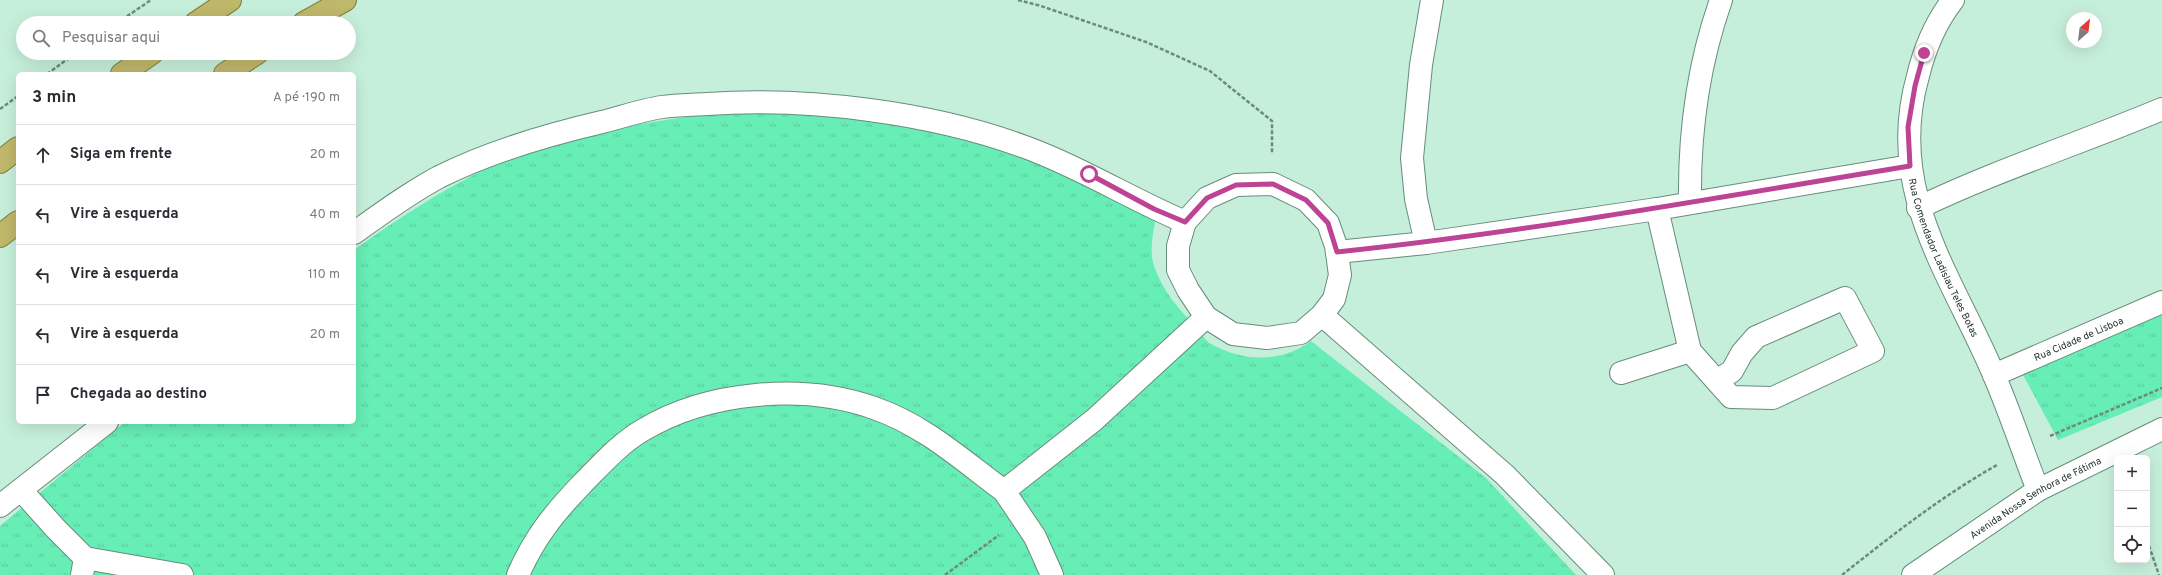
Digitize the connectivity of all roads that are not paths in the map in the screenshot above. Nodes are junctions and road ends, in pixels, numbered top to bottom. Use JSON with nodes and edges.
{"nodes":[{"id":1,"x":230,"y":0,"type":"edge"},
{"id":2,"x":345,"y":0,"type":"edge"},
{"id":3,"x":1432,"y":0,"type":"edge"},
{"id":4,"x":1721,"y":0,"type":"edge"},
{"id":5,"x":1944,"y":3,"type":"edge"},
{"id":6,"x":206,"y":16,"type":"edge"},
{"id":7,"x":316,"y":16,"type":"edge"},
{"id":8,"x":142,"y":60,"type":"edge"},
{"id":9,"x":246,"y":60,"type":"edge"},
{"id":10,"x":125,"y":72,"type":"edge"},
{"id":11,"x":228,"y":72,"type":"edge"},
{"id":12,"x":2162,"y":109,"type":"edge"},
{"id":13,"x":16,"y":150,"type":"edge"},
{"id":14,"x":0,"y":162,"type":"edge"},
{"id":15,"x":1910,"y":166,"type":"junction"},
{"id":16,"x":1690,"y":202,"type":"junction"},
{"id":17,"x":1918,"y":208,"type":"junction"},
{"id":18,"x":1657,"y":209,"type":"junction"},
{"id":19,"x":1185,"y":222,"type":"junction"},
{"id":20,"x":16,"y":224,"type":"edge"},
{"id":21,"x":356,"y":232,"type":"edge"},
{"id":22,"x":0,"y":236,"type":"edge"},
{"id":23,"x":1426,"y":243,"type":"junction"},
{"id":24,"x":1337,"y":252,"type":"junction"},
{"id":25,"x":2162,"y":302,"type":"edge"},
{"id":26,"x":1322,"y":315,"type":"junction"},
{"id":27,"x":1206,"y":317,"type":"junction"},
{"id":28,"x":1690,"y":351,"type":"junction"},
{"id":29,"x":1621,"y":374,"type":"dead end"},
{"id":30,"x":1994,"y":374,"type":"junction"},
{"id":31,"x":1717,"y":381,"type":"junction"},
{"id":32,"x":104,"y":424,"type":"edge"},
{"id":33,"x":2162,"y":428,"type":"edge"},
{"id":34,"x":21,"y":490,"type":"junction"},
{"id":35,"x":2038,"y":490,"type":"junction"},
{"id":36,"x":1004,"y":491,"type":"junction"},
{"id":37,"x":0,"y":506,"type":"edge"},
{"id":38,"x":84,"y":566,"type":"edge"},
{"id":39,"x":182,"y":575,"type":"edge"},
{"id":40,"x":518,"y":575,"type":"edge"},
{"id":41,"x":1052,"y":575,"type":"edge"},
{"id":42,"x":1603,"y":575,"type":"edge"},
{"id":43,"x":1913,"y":575,"type":"edge"}],
"edges":[{"from":1,"to":6,"type":"highway"},
{"from":2,"to":7,"type":"highway"},
{"from":3,"to":23,"type":"street"},
{"from":4,"to":16,"type":"street"},
{"from":5,"to":15,"type":"street","name":"Rua Comendador Ladislau Teles Botas"},
{"from":8,"to":10,"type":"highway"},
{"from":9,"to":11,"type":"highway"},
{"from":12,"to":17,"type":"street"},
{"from":13,"to":14,"type":"highway"},
{"from":15,"to":16,"type":"street"},
{"from":15,"to":17,"type":"street","name":"Rua Comendador Ladislau Teles Botas"},
{"from":16,"to":18,"type":"street"},
{"from":17,"to":30,"type":"street","name":"Rua Comendador Ladislau Teles Botas"},
{"from":18,"to":23,"type":"street"},
{"from":18,"to":28,"type":"street"},
{"from":19,"to":21,"type":"street"},
{"from":19,"to":24,"type":"street"},
{"from":19,"to":27,"type":"street"},
{"from":20,"to":22,"type":"highway"},
{"from":23,"to":24,"type":"street"},
{"from":24,"to":26,"type":"street"},
{"from":25,"to":30,"type":"street","name":"Rua Cidade de Lisboa"},
{"from":26,"to":27,"type":"street"},
{"from":26,"to":42,"type":"street"},
{"from":27,"to":36,"type":"street"},
{"from":28,"to":29,"type":"street"},
{"from":28,"to":31,"type":"street"},
{"from":30,"to":35,"type":"street","name":"Rua Comendador Ladislau Teles Botas"},
{"from":31,"to":31,"type":"street"},
{"from":32,"to":34,"type":"street"},
{"from":33,"to":35,"type":"street","name":"Avenida Nossa Senhora de Fátima"},
{"from":34,"to":37,"type":"street"},
{"from":34,"to":38,"type":"street"},
{"from":35,"to":43,"type":"street","name":"Avenida Nossa Senhora de Fátima"},
{"from":36,"to":40,"type":"street"},
{"from":36,"to":41,"type":"street"},
{"from":38,"to":39,"type":"street"}]}
